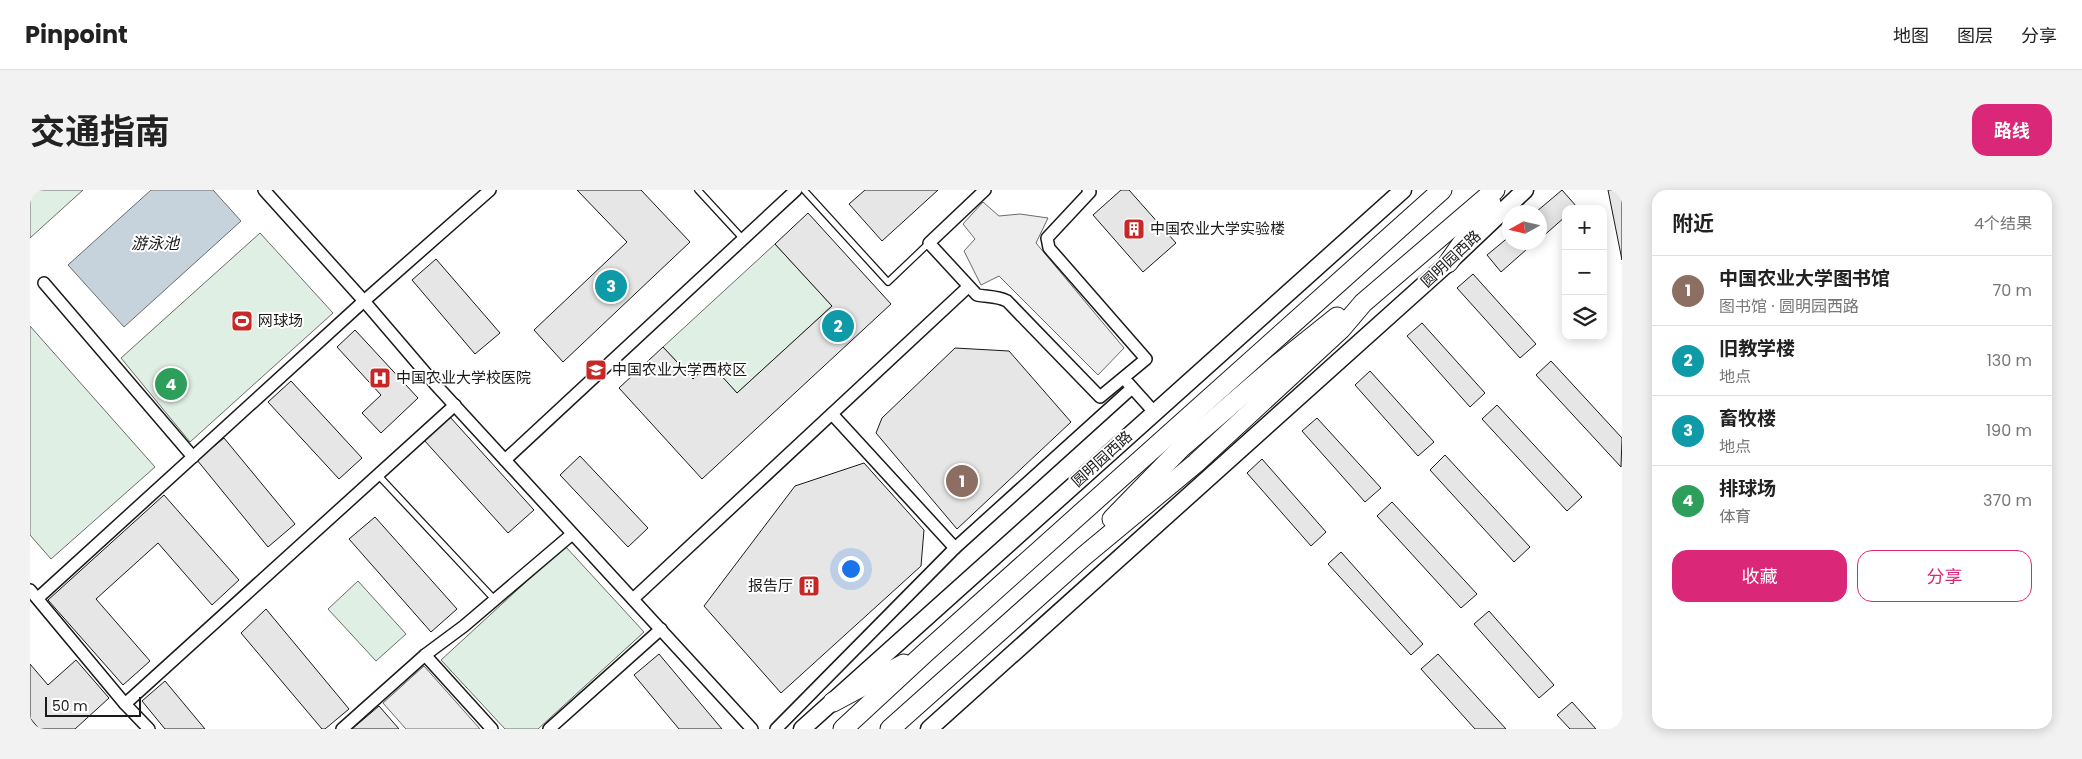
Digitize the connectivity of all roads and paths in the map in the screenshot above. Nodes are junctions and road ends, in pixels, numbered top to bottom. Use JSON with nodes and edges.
{"nodes":[{"id":1,"x":264,"y":190,"type":"edge"},
{"id":2,"x":490,"y":190,"type":"edge"},
{"id":3,"x":698,"y":190,"type":"edge"},
{"id":4,"x":796,"y":190,"type":"edge"},
{"id":5,"x":804,"y":190,"type":"edge"},
{"id":6,"x":985,"y":190,"type":"edge"},
{"id":7,"x":1403,"y":190,"type":"edge"},
{"id":8,"x":1442,"y":190,"type":"edge"},
{"id":9,"x":1495,"y":190,"type":"edge"},
{"id":10,"x":1500,"y":190,"type":"edge"},
{"id":11,"x":1525,"y":190,"type":"edge"},
{"id":12,"x":1090,"y":191,"type":"edge"},
{"id":13,"x":744,"y":240,"type":"junction"},
{"id":14,"x":929,"y":243,"type":"junction"},
{"id":15,"x":1448,"y":263,"type":"junction"},
{"id":16,"x":44,"y":282,"type":"dead end"},
{"id":17,"x":968,"y":287,"type":"junction"},
{"id":18,"x":364,"y":301,"type":"junction"},
{"id":19,"x":1123,"y":378,"type":"junction"},
{"id":20,"x":1132,"y":388,"type":"junction"},
{"id":21,"x":455,"y":405,"type":"junction"},
{"id":22,"x":1154,"y":412,"type":"junction"},
{"id":23,"x":832,"y":414,"type":"junction"},
{"id":24,"x":193,"y":457,"type":"junction"},
{"id":25,"x":505,"y":460,"type":"junction"},
{"id":26,"x":378,"y":475,"type":"junction"},
{"id":27,"x":571,"y":535,"type":"junction"},
{"id":28,"x":955,"y":548,"type":"junction"},
{"id":29,"x":34,"y":594,"type":"edge"},
{"id":30,"x":633,"y":599,"type":"junction"},
{"id":31,"x":495,"y":600,"type":"junction"},
{"id":32,"x":661,"y":629,"type":"junction"},
{"id":33,"x":925,"y":653,"type":"junction"},
{"id":34,"x":425,"y":655,"type":"junction"},
{"id":35,"x":926,"y":696,"type":"junction"},
{"id":36,"x":832,"y":702,"type":"junction"},
{"id":37,"x":125,"y":704,"type":"junction"},
{"id":38,"x":148,"y":729,"type":"edge"},
{"id":39,"x":342,"y":729,"type":"edge"},
{"id":40,"x":492,"y":729,"type":"edge"},
{"id":41,"x":549,"y":729,"type":"edge"},
{"id":42,"x":752,"y":729,"type":"edge"},
{"id":43,"x":776,"y":729,"type":"edge"},
{"id":44,"x":802,"y":729,"type":"edge"},
{"id":45,"x":843,"y":729,"type":"edge"},
{"id":46,"x":890,"y":729,"type":"edge"},
{"id":47,"x":903,"y":729,"type":"edge"},
{"id":48,"x":930,"y":729,"type":"edge"}],
"edges":[{"from":1,"to":18,"type":"street"},
{"from":2,"to":18,"type":"street"},
{"from":3,"to":13,"type":"lane"},
{"from":4,"to":13,"type":"street"},
{"from":5,"to":14,"type":"lane"},
{"from":6,"to":14,"type":"street"},
{"from":7,"to":22,"type":"street","name":"圆明园西路"},
{"from":8,"to":33,"type":"main road","name":"圆明园西路"},
{"from":9,"to":35,"type":"main road","name":"圆明园西路"},
{"from":10,"to":15,"type":"main road"},
{"from":11,"to":15,"type":"street","name":"圆明园西路"},
{"from":12,"to":19,"type":"street"},
{"from":13,"to":25,"type":"street"},
{"from":14,"to":17,"type":"street"},
{"from":15,"to":48,"type":"street","name":"圆明园西路"},
{"from":16,"to":24,"type":"street"},
{"from":17,"to":19,"type":"street"},
{"from":17,"to":23,"type":"street"},
{"from":18,"to":21,"type":"street"},
{"from":18,"to":24,"type":"street"},
{"from":19,"to":20,"type":"street"},
{"from":20,"to":22,"type":"street"},
{"from":20,"to":28,"type":"street"},
{"from":21,"to":25,"type":"street"},
{"from":21,"to":26,"type":"street"},
{"from":22,"to":36,"type":"street","name":"圆明园西路"},
{"from":23,"to":28,"type":"street"},
{"from":23,"to":30,"type":"street"},
{"from":24,"to":29,"type":"street"},
{"from":25,"to":27,"type":"street"},
{"from":26,"to":31,"type":"lane"},
{"from":26,"to":37,"type":"street"},
{"from":27,"to":30,"type":"street"},
{"from":27,"to":31,"type":"street"},
{"from":28,"to":43,"type":"street"},
{"from":29,"to":37,"type":"street"},
{"from":30,"to":32,"type":"street"},
{"from":31,"to":34,"type":"street"},
{"from":32,"to":41,"type":"street"},
{"from":32,"to":42,"type":"street"},
{"from":33,"to":36,"type":"main road"},
{"from":33,"to":45,"type":"main road","name":"圆明园西路"},
{"from":34,"to":39,"type":"street"},
{"from":34,"to":40,"type":"street"},
{"from":35,"to":46,"type":"main road","name":"圆明园西路"},
{"from":35,"to":47,"type":"main road"},
{"from":36,"to":44,"type":"street","name":"圆明园西路"},
{"from":37,"to":38,"type":"street"}]}
